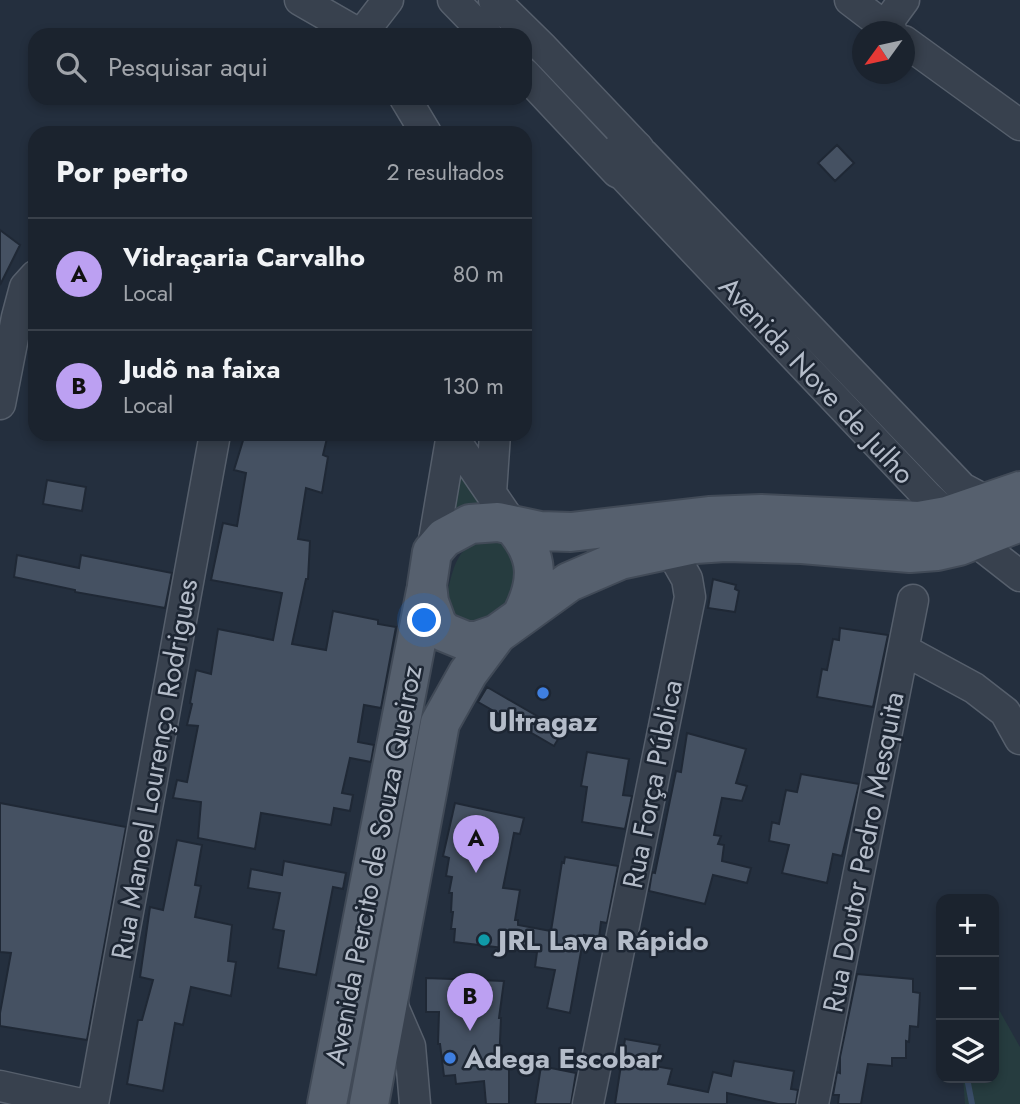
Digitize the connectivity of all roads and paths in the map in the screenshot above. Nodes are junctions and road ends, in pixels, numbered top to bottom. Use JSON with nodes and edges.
{"nodes":[{"id":1,"x":300,"y":0,"type":"edge"},
{"id":2,"x":388,"y":0,"type":"edge"},
{"id":3,"x":453,"y":0,"type":"edge"},
{"id":4,"x":494,"y":0,"type":"edge"},
{"id":5,"x":850,"y":0,"type":"edge"},
{"id":6,"x":904,"y":0,"type":"edge"},
{"id":7,"x":878,"y":21,"type":"edge"},
{"id":8,"x":898,"y":21,"type":"edge"},
{"id":9,"x":348,"y":28,"type":"edge"},
{"id":10,"x":366,"y":28,"type":"edge"},
{"id":11,"x":480,"y":28,"type":"edge"},
{"id":12,"x":523,"y":28,"type":"edge"},
{"id":13,"x":532,"y":37,"type":"edge"},
{"id":14,"x":915,"y":48,"type":"edge"},
{"id":15,"x":532,"y":80,"type":"edge"},
{"id":16,"x":409,"y":105,"type":"edge"},
{"id":17,"x":1020,"y":125,"type":"edge"},
{"id":18,"x":422,"y":126,"type":"edge"},
{"id":19,"x":629,"y":160,"type":"junction"},
{"id":20,"x":28,"y":284,"type":"edge"},
{"id":21,"x":0,"y":404,"type":"edge"},
{"id":22,"x":214,"y":441,"type":"edge"},
{"id":23,"x":451,"y":441,"type":"edge"},
{"id":24,"x":456,"y":441,"type":"edge"},
{"id":25,"x":495,"y":441,"type":"edge"},
{"id":26,"x":491,"y":493,"type":"junction"},
{"id":27,"x":1012,"y":505,"type":"edge"},
{"id":28,"x":514,"y":527,"type":"junction"},
{"id":29,"x":960,"y":528,"type":"junction"},
{"id":30,"x":670,"y":549,"type":"junction"},
{"id":31,"x":430,"y":569,"type":"junction"},
{"id":32,"x":1020,"y":576,"type":"edge"},
{"id":33,"x":913,"y":600,"type":"dead end"},
{"id":34,"x":509,"y":625,"type":"junction"},
{"id":35,"x":904,"y":650,"type":"junction"},
{"id":36,"x":1020,"y":738,"type":"edge"},
{"id":37,"x":390,"y":986,"type":"junction"},
{"id":38,"x":0,"y":1087,"type":"edge"},
{"id":39,"x":81,"y":1104,"type":"edge"},
{"id":40,"x":93,"y":1104,"type":"edge"},
{"id":41,"x":327,"y":1104,"type":"edge"},
{"id":42,"x":369,"y":1104,"type":"edge"},
{"id":43,"x":415,"y":1104,"type":"edge"},
{"id":44,"x":588,"y":1104,"type":"edge"},
{"id":45,"x":813,"y":1104,"type":"edge"}],
"edges":[{"from":1,"to":9,"type":"street"},
{"from":2,"to":10,"type":"street"},
{"from":3,"to":11,"type":"street"},
{"from":4,"to":12,"type":"street","name":"Avenida Nove de Julho"},
{"from":5,"to":7,"type":"street"},
{"from":6,"to":8,"type":"street"},
{"from":13,"to":19,"type":"street","name":"Avenida Nove de Julho"},
{"from":14,"to":17,"type":"street"},
{"from":15,"to":19,"type":"street","name":"Avenida Nove de Julho"},
{"from":16,"to":18,"type":"street"},
{"from":19,"to":27,"type":"street","name":"Avenida Nove de Julho"},
{"from":19,"to":29,"type":"street","name":"Avenida Nove de Julho"},
{"from":20,"to":21,"type":"street"},
{"from":22,"to":40,"type":"street","name":"Rua Manoel Lourenço Rodrigues"},
{"from":23,"to":31,"type":"street","name":"Avenida Percito de Souza Queiroz"},
{"from":24,"to":26,"type":"street"},
{"from":25,"to":26,"type":"street"},
{"from":26,"to":28,"type":"street"},
{"from":27,"to":29,"type":"main road"},
{"from":28,"to":29,"type":"main road"},
{"from":28,"to":31,"type":"main road"},
{"from":28,"to":34,"type":"main road"},
{"from":29,"to":30,"type":"main road"},
{"from":29,"to":32,"type":"street","name":"Avenida Nove de Julho"},
{"from":30,"to":34,"type":"main road"},
{"from":30,"to":44,"type":"street","name":"Rua Força Pública"},
{"from":31,"to":34,"type":"main road"},
{"from":31,"to":41,"type":"main road","name":"Avenida Percito de Souza Queiroz"},
{"from":33,"to":35,"type":"street","name":"Rua Doutor Pedro Mesquita"},
{"from":34,"to":37,"type":"main road","name":"Avenida Percito de Souza Queiroz"},
{"from":35,"to":36,"type":"street"},
{"from":35,"to":45,"type":"street","name":"Rua Doutor Pedro Mesquita"},
{"from":37,"to":42,"type":"main road","name":"Avenida Percito de Souza Queiroz"},
{"from":37,"to":43,"type":"street"},
{"from":38,"to":39,"type":"street"}]}
